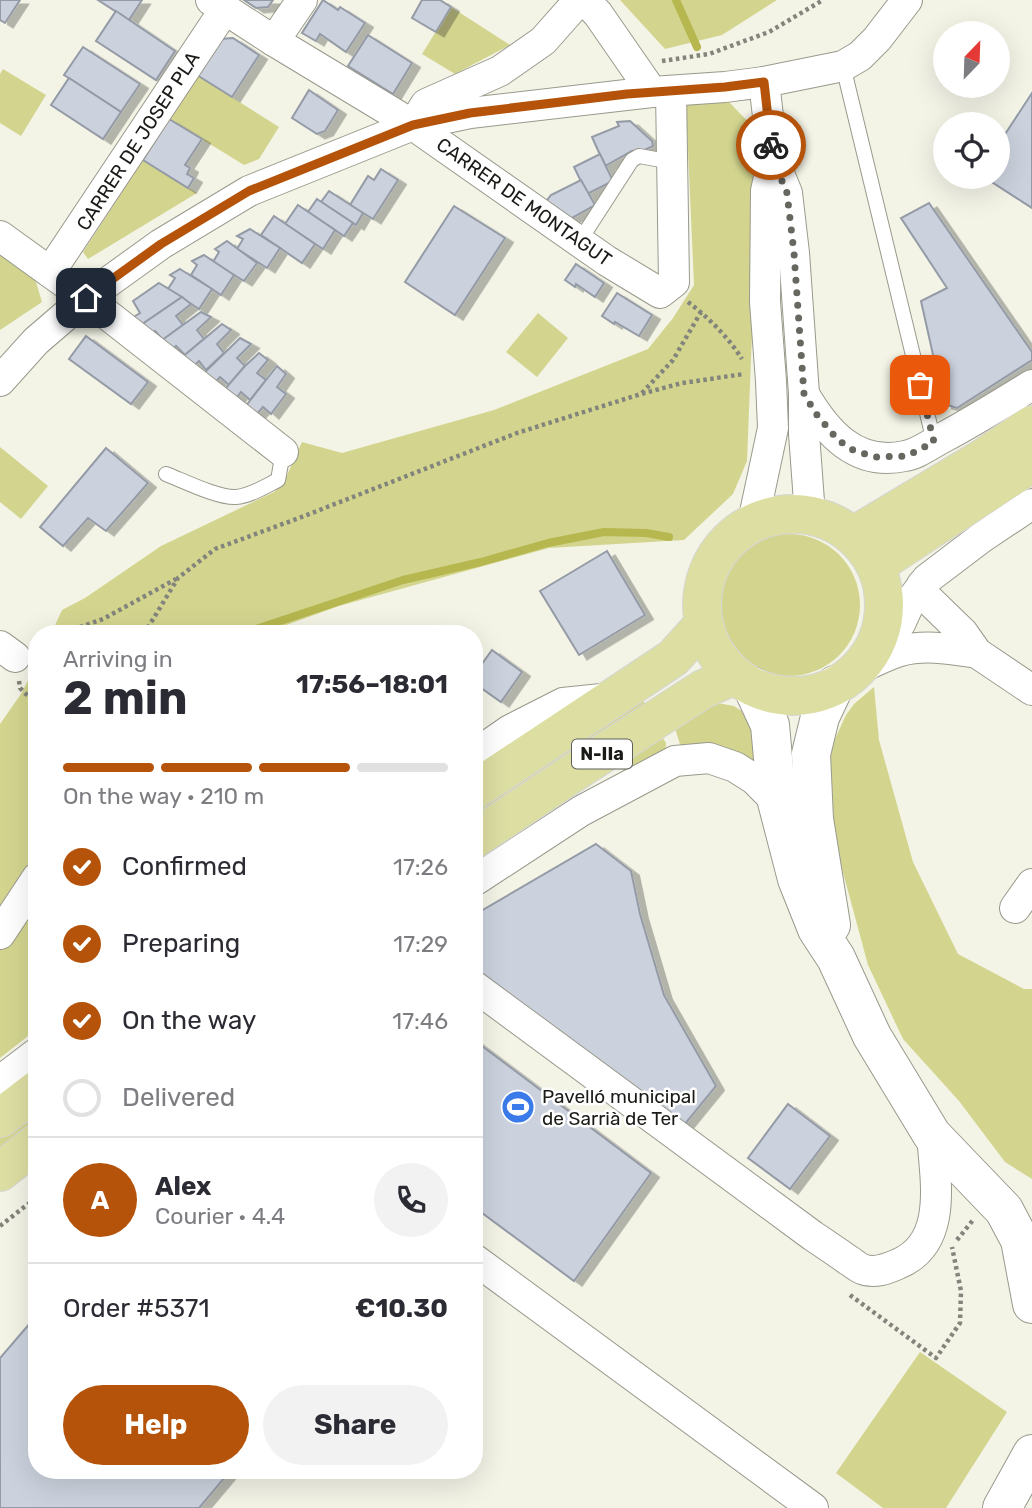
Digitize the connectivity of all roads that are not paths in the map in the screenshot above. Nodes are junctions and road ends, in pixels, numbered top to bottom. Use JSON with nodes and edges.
{"nodes":[{"id":1,"x":302,"y":0,"type":"edge"},
{"id":2,"x":575,"y":0,"type":"edge"},
{"id":3,"x":585,"y":0,"type":"edge"},
{"id":4,"x":907,"y":0,"type":"edge"},
{"id":5,"x":218,"y":5,"type":"edge"},
{"id":6,"x":274,"y":41,"type":"junction"},
{"id":7,"x":843,"y":66,"type":"junction"},
{"id":8,"x":764,"y":82,"type":"junction"},
{"id":9,"x":662,"y":91,"type":"junction"},
{"id":10,"x":413,"y":125,"type":"junction"},
{"id":11,"x":773,"y":159,"type":"junction"},
{"id":12,"x":672,"y":162,"type":"junction"},
{"id":13,"x":0,"y":236,"type":"edge"},
{"id":14,"x":579,"y":242,"type":"junction"},
{"id":15,"x":50,"y":272,"type":"junction"},
{"id":16,"x":86,"y":298,"type":"junction"},
{"id":17,"x":0,"y":380,"type":"edge"},
{"id":18,"x":1032,"y":385,"type":"edge"},
{"id":19,"x":804,"y":394,"type":"junction"},
{"id":20,"x":1032,"y":425,"type":"edge"},
{"id":21,"x":934,"y":442,"type":"junction"},
{"id":22,"x":283,"y":452,"type":"joint"},
{"id":23,"x":1032,"y":463,"type":"edge"},
{"id":24,"x":166,"y":474,"type":"dead end"},
{"id":25,"x":1032,"y":504,"type":"edge"},
{"id":26,"x":810,"y":515,"type":"junction"},
{"id":27,"x":752,"y":522,"type":"junction"},
{"id":28,"x":864,"y":551,"type":"junction"},
{"id":29,"x":922,"y":585,"type":"junction"},
{"id":30,"x":702,"y":626,"type":"junction"},
{"id":31,"x":882,"y":634,"type":"junction"},
{"id":32,"x":977,"y":653,"type":"junction"},
{"id":33,"x":847,"y":677,"type":"junction"},
{"id":34,"x":743,"y":681,"type":"junction"},
{"id":35,"x":1032,"y":690,"type":"edge"},
{"id":36,"x":615,"y":698,"type":"junction"},
{"id":37,"x":630,"y":737,"type":"junction"},
{"id":38,"x":483,"y":749,"type":"edge"},
{"id":39,"x":483,"y":784,"type":"edge"},
{"id":40,"x":777,"y":802,"type":"junction"},
{"id":41,"x":581,"y":811,"type":"junction"},
{"id":42,"x":483,"y":833,"type":"edge"},
{"id":43,"x":483,"y":875,"type":"edge"},
{"id":44,"x":1032,"y":884,"type":"edge"},
{"id":45,"x":28,"y":892,"type":"edge"},
{"id":46,"x":1014,"y":908,"type":"dead end"},
{"id":47,"x":0,"y":934,"type":"edge"},
{"id":48,"x":836,"y":958,"type":"junction"},
{"id":49,"x":483,"y":993,"type":"edge"},
{"id":50,"x":28,"y":1060,"type":"edge"},
{"id":51,"x":0,"y":1081,"type":"edge"},
{"id":52,"x":28,"y":1097,"type":"edge"},
{"id":53,"x":0,"y":1118,"type":"edge"},
{"id":54,"x":932,"y":1135,"type":"junction"},
{"id":55,"x":28,"y":1150,"type":"edge"},
{"id":56,"x":0,"y":1172,"type":"edge"},
{"id":57,"x":1018,"y":1217,"type":"edge"},
{"id":58,"x":483,"y":1266,"type":"edge"},
{"id":59,"x":1032,"y":1304,"type":"edge"},
{"id":60,"x":1032,"y":1334,"type":"edge"},
{"id":61,"x":1032,"y":1454,"type":"edge"},
{"id":62,"x":813,"y":1508,"type":"edge"},
{"id":63,"x":1002,"y":1508,"type":"edge"}],
"edges":[{"from":1,"to":6,"type":"street"},
{"from":2,"to":10,"type":"street"},
{"from":3,"to":9,"type":"street"},
{"from":4,"to":7,"type":"street"},
{"from":5,"to":6,"type":"street","name":"CARRER DE MONTAGUT"},
{"from":5,"to":15,"type":"street","name":"CARRER DE JOSEP PLA"},
{"from":6,"to":10,"type":"street","name":"CARRER DE MONTAGUT"},
{"from":7,"to":8,"type":"street"},
{"from":7,"to":21,"type":"lane"},
{"from":8,"to":9,"type":"street"},
{"from":8,"to":11,"type":"street"},
{"from":9,"to":10,"type":"street"},
{"from":9,"to":12,"type":"street","name":"CARRER DE MONTAGUT"},
{"from":10,"to":14,"type":"street","name":"CARRER DE MONTAGUT"},
{"from":10,"to":16,"type":"street"},
{"from":11,"to":19,"type":"street"},
{"from":11,"to":27,"type":"street"},
{"from":12,"to":14,"type":"lane"},
{"from":12,"to":14,"type":"street","name":"CARRER DE MONTAGUT"},
{"from":13,"to":15,"type":"street"},
{"from":15,"to":16,"type":"street"},
{"from":16,"to":17,"type":"street"},
{"from":16,"to":22,"type":"street"},
{"from":18,"to":21,"type":"street"},
{"from":19,"to":21,"type":"street"},
{"from":19,"to":26,"type":"street"},
{"from":20,"to":28,"type":"main road"},
{"from":22,"to":24,"type":"lane"},
{"from":23,"to":28,"type":"main road"},
{"from":25,"to":29,"type":"street"},
{"from":26,"to":27,"type":"main road"},
{"from":26,"to":28,"type":"main road"},
{"from":27,"to":30,"type":"main road"},
{"from":28,"to":31,"type":"main road"},
{"from":29,"to":31,"type":"street"},
{"from":29,"to":32,"type":"street"},
{"from":30,"to":34,"type":"main road"},
{"from":30,"to":36,"type":"main road","number":"N-IIa"},
{"from":31,"to":33,"type":"main road"},
{"from":32,"to":33,"type":"street"},
{"from":32,"to":35,"type":"street"},
{"from":33,"to":34,"type":"main road"},
{"from":33,"to":48,"type":"street"},
{"from":34,"to":37,"type":"main road","number":"N-IIa"},
{"from":34,"to":40,"type":"street"},
{"from":36,"to":38,"type":"street"},
{"from":36,"to":39,"type":"main road","number":"N-IIa"},
{"from":37,"to":41,"type":"street"},
{"from":37,"to":42,"type":"main road","number":"N-IIa"},
{"from":40,"to":41,"type":"street"},
{"from":40,"to":48,"type":"street"},
{"from":41,"to":43,"type":"street"},
{"from":44,"to":46,"type":"street"},
{"from":45,"to":47,"type":"street"},
{"from":48,"to":54,"type":"street"},
{"from":49,"to":54,"type":"street"},
{"from":50,"to":51,"type":"street"},
{"from":52,"to":53,"type":"main road"},
{"from":54,"to":57,"type":"street"},
{"from":55,"to":56,"type":"main road"},
{"from":57,"to":59,"type":"street"},
{"from":58,"to":62,"type":"street"},
{"from":59,"to":60,"type":"street"},
{"from":61,"to":63,"type":"street"}]}
